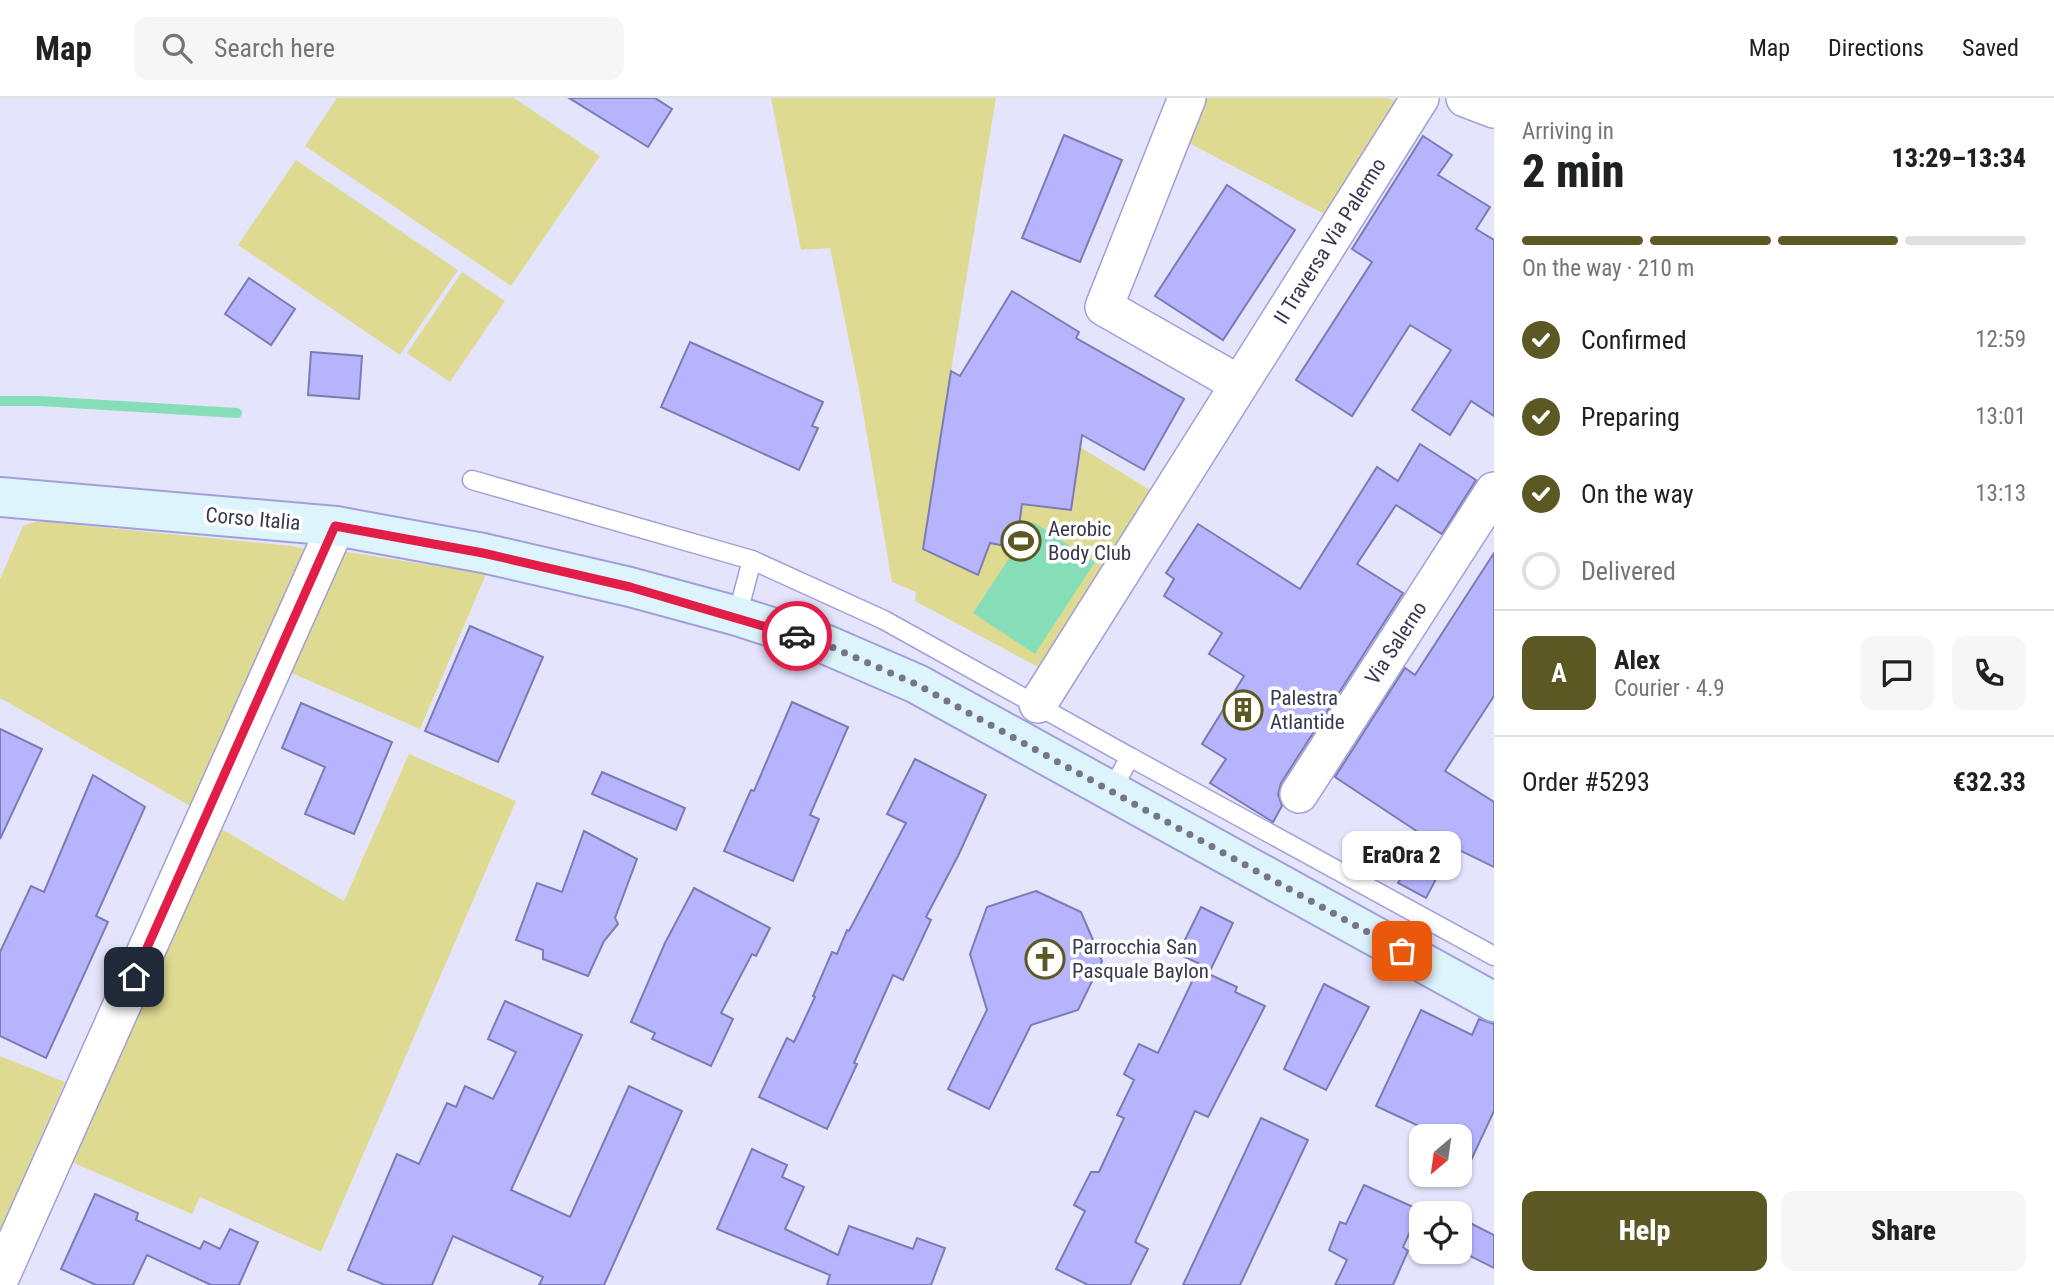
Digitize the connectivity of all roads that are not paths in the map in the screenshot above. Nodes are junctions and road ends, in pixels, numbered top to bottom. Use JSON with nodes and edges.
{"nodes":[{"id":1,"x":1187,"y":98,"type":"edge"},
{"id":2,"x":1420,"y":98,"type":"edge"},
{"id":3,"x":1465,"y":98,"type":"edge"},
{"id":4,"x":1494,"y":109,"type":"edge"},
{"id":5,"x":1239,"y":384,"type":"junction"},
{"id":6,"x":472,"y":480,"type":"dead end"},
{"id":7,"x":1494,"y":491,"type":"edge"},
{"id":8,"x":0,"y":497,"type":"edge"},
{"id":9,"x":335,"y":526,"type":"junction"},
{"id":10,"x":752,"y":559,"type":"junction"},
{"id":11,"x":737,"y":617,"type":"junction"},
{"id":12,"x":1038,"y":704,"type":"junction"},
{"id":13,"x":1130,"y":757,"type":"junction"},
{"id":14,"x":1111,"y":791,"type":"junction"},
{"id":15,"x":1299,"y":794,"type":"dead end"},
{"id":16,"x":1367,"y":910,"type":"junction"},
{"id":17,"x":1494,"y":956,"type":"edge"},
{"id":18,"x":1493,"y":1000,"type":"edge"},
{"id":19,"x":0,"y":1278,"type":"edge"}],
"edges":[{"from":1,"to":5,"type":"street"},
{"from":2,"to":5,"type":"street","name":"II Traversa Via Palermo"},
{"from":3,"to":4,"type":"street"},
{"from":5,"to":12,"type":"street","name":"II Traversa Via Palermo"},
{"from":6,"to":10,"type":"lane"},
{"from":7,"to":15,"type":"street","name":"Via Salerno"},
{"from":8,"to":9,"type":"street","name":"Corso Italia"},
{"from":9,"to":11,"type":"street","name":"Corso Italia"},
{"from":9,"to":19,"type":"street"},
{"from":10,"to":11,"type":"lane"},
{"from":10,"to":12,"type":"lane"},
{"from":11,"to":14,"type":"street","name":"Corso Italia"},
{"from":12,"to":13,"type":"lane"},
{"from":13,"to":14,"type":"lane"},
{"from":13,"to":16,"type":"lane"},
{"from":14,"to":16,"type":"street","name":"Corso Italia"},
{"from":16,"to":17,"type":"lane"},
{"from":16,"to":18,"type":"street","name":"Corso Italia"}]}
